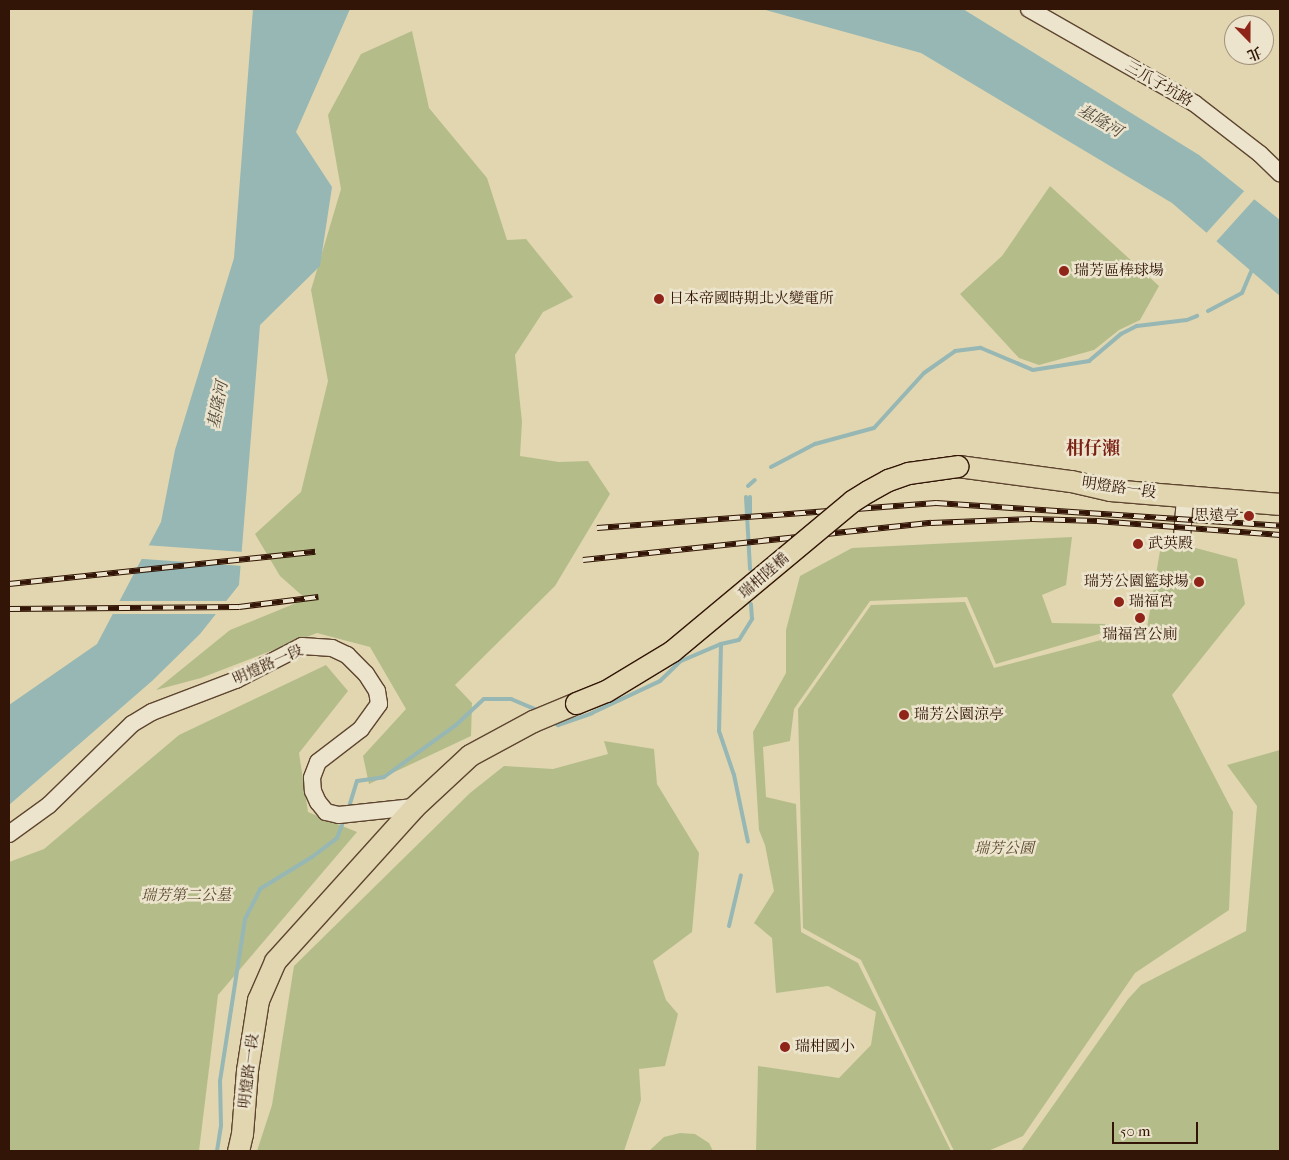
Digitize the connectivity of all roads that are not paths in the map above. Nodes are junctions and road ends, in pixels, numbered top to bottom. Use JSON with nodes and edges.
{"nodes":[{"id":1,"x":1029,"y":9,"type":"edge"},
{"id":2,"x":1280,"y":173,"type":"edge"},
{"id":3,"x":958,"y":466,"type":"joint"},
{"id":4,"x":1110,"y":490,"type":"junction"},
{"id":5,"x":1185,"y":497,"type":"junction"},
{"id":6,"x":1280,"y":504,"type":"edge"},
{"id":7,"x":1182,"y":537,"type":"dead end"},
{"id":8,"x":576,"y":703,"type":"joint"},
{"id":9,"x":414,"y":807,"type":"junction"},
{"id":10,"x":9,"y":834,"type":"edge"},
{"id":11,"x":238,"y":1151,"type":"edge"}],
"edges":[{"from":1,"to":2,"type":"street","name":"三爪子坑路"},
{"from":3,"to":4,"type":"main road","name":"明燈路一段"},
{"from":3,"to":8,"type":"main road","name":"瑞柑陸橋","bridge":true},
{"from":4,"to":4,"type":"street"},
{"from":4,"to":5,"type":"main road","name":"明燈路一段"},
{"from":5,"to":6,"type":"main road","name":"明燈路一段"},
{"from":5,"to":7,"type":"street"},
{"from":8,"to":9,"type":"main road","name":"明燈路一段"},
{"from":9,"to":10,"type":"street","name":"明燈路一段"},
{"from":9,"to":11,"type":"main road","name":"明燈路一段"}]}
